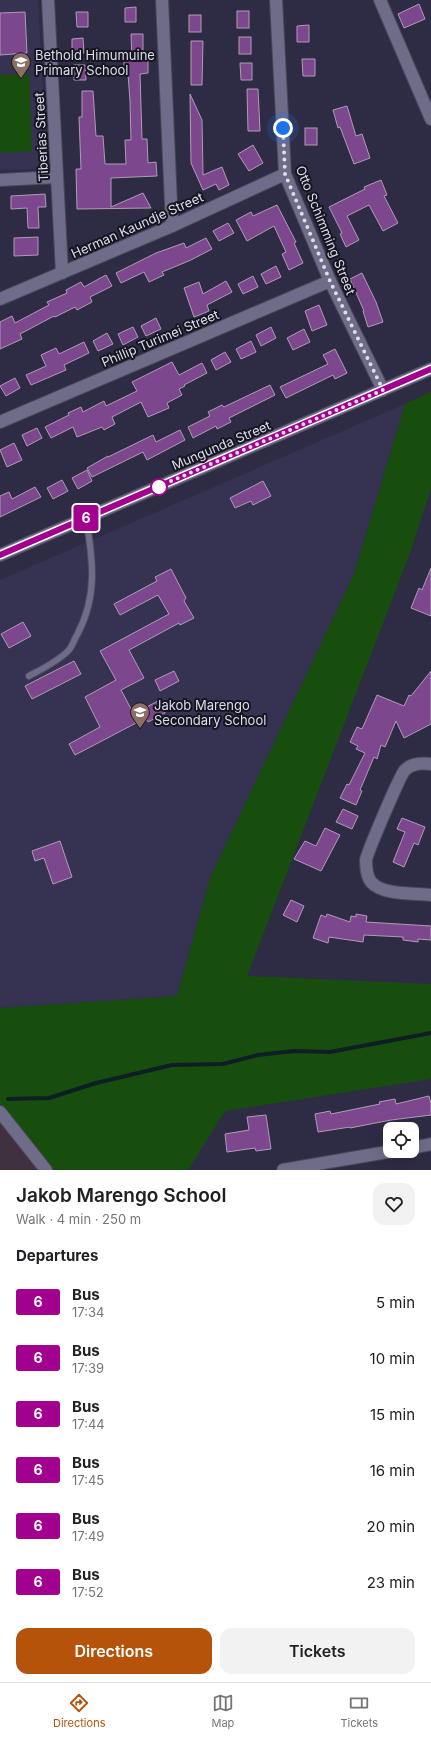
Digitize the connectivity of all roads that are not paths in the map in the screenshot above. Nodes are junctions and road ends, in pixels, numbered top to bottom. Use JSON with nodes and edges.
{"nodes":[{"id":1,"x":48,"y":0,"type":"edge"},
{"id":2,"x":162,"y":0,"type":"edge"},
{"id":3,"x":276,"y":0,"type":"edge"},
{"id":4,"x":380,"y":0,"type":"edge"},
{"id":5,"x":431,"y":119,"type":"edge"},
{"id":6,"x":285,"y":174,"type":"junction"},
{"id":7,"x":57,"y":177,"type":"junction"},
{"id":8,"x":0,"y":180,"type":"edge"},
{"id":9,"x":172,"y":226,"type":"junction"},
{"id":10,"x":62,"y":273,"type":"junction"},
{"id":11,"x":330,"y":281,"type":"junction"},
{"id":12,"x":0,"y":299,"type":"edge"},
{"id":13,"x":431,"y":369,"type":"edge"},
{"id":14,"x":383,"y":390,"type":"junction"},
{"id":15,"x":0,"y":422,"type":"edge"},
{"id":16,"x":86,"y":518,"type":"junction"},
{"id":17,"x":0,"y":555,"type":"edge"},
{"id":18,"x":29,"y":676,"type":"dead end"},
{"id":19,"x":431,"y":764,"type":"edge"},
{"id":20,"x":431,"y":895,"type":"edge"},
{"id":21,"x":0,"y":1112,"type":"edge"},
{"id":22,"x":431,"y":1144,"type":"edge"},
{"id":23,"x":419,"y":1147,"type":"edge"},
{"id":24,"x":383,"y":1153,"type":"edge"},
{"id":25,"x":46,"y":1170,"type":"edge"},
{"id":26,"x":283,"y":1170,"type":"edge"}],
"edges":[{"from":1,"to":7,"type":"street","name":"Tiberias Street"},
{"from":2,"to":9,"type":"street"},
{"from":3,"to":6,"type":"street","name":"Otto Schimming Street"},
{"from":4,"to":5,"type":"street"},
{"from":6,"to":9,"type":"street","name":"Herman Kaundje Street"},
{"from":6,"to":11,"type":"street","name":"Otto Schimming Street"},
{"from":7,"to":8,"type":"street"},
{"from":7,"to":10,"type":"street","name":"Tiberias Street"},
{"from":9,"to":10,"type":"street","name":"Herman Kaundje Street"},
{"from":10,"to":12,"type":"street","name":"Herman Kaundje Street"},
{"from":11,"to":14,"type":"street","name":"Otto Schimming Street"},
{"from":11,"to":15,"type":"street","name":"Phillip Turimei Street"},
{"from":13,"to":14,"type":"street","name":"Mungunda Street"},
{"from":14,"to":16,"type":"street","name":"Mungunda Street"},
{"from":16,"to":17,"type":"street","name":"Mungunda Street"},
{"from":16,"to":18,"type":"lane"},
{"from":19,"to":20,"type":"street"},
{"from":21,"to":25,"type":"street"},
{"from":22,"to":23,"type":"street"},
{"from":24,"to":26,"type":"street"}]}
